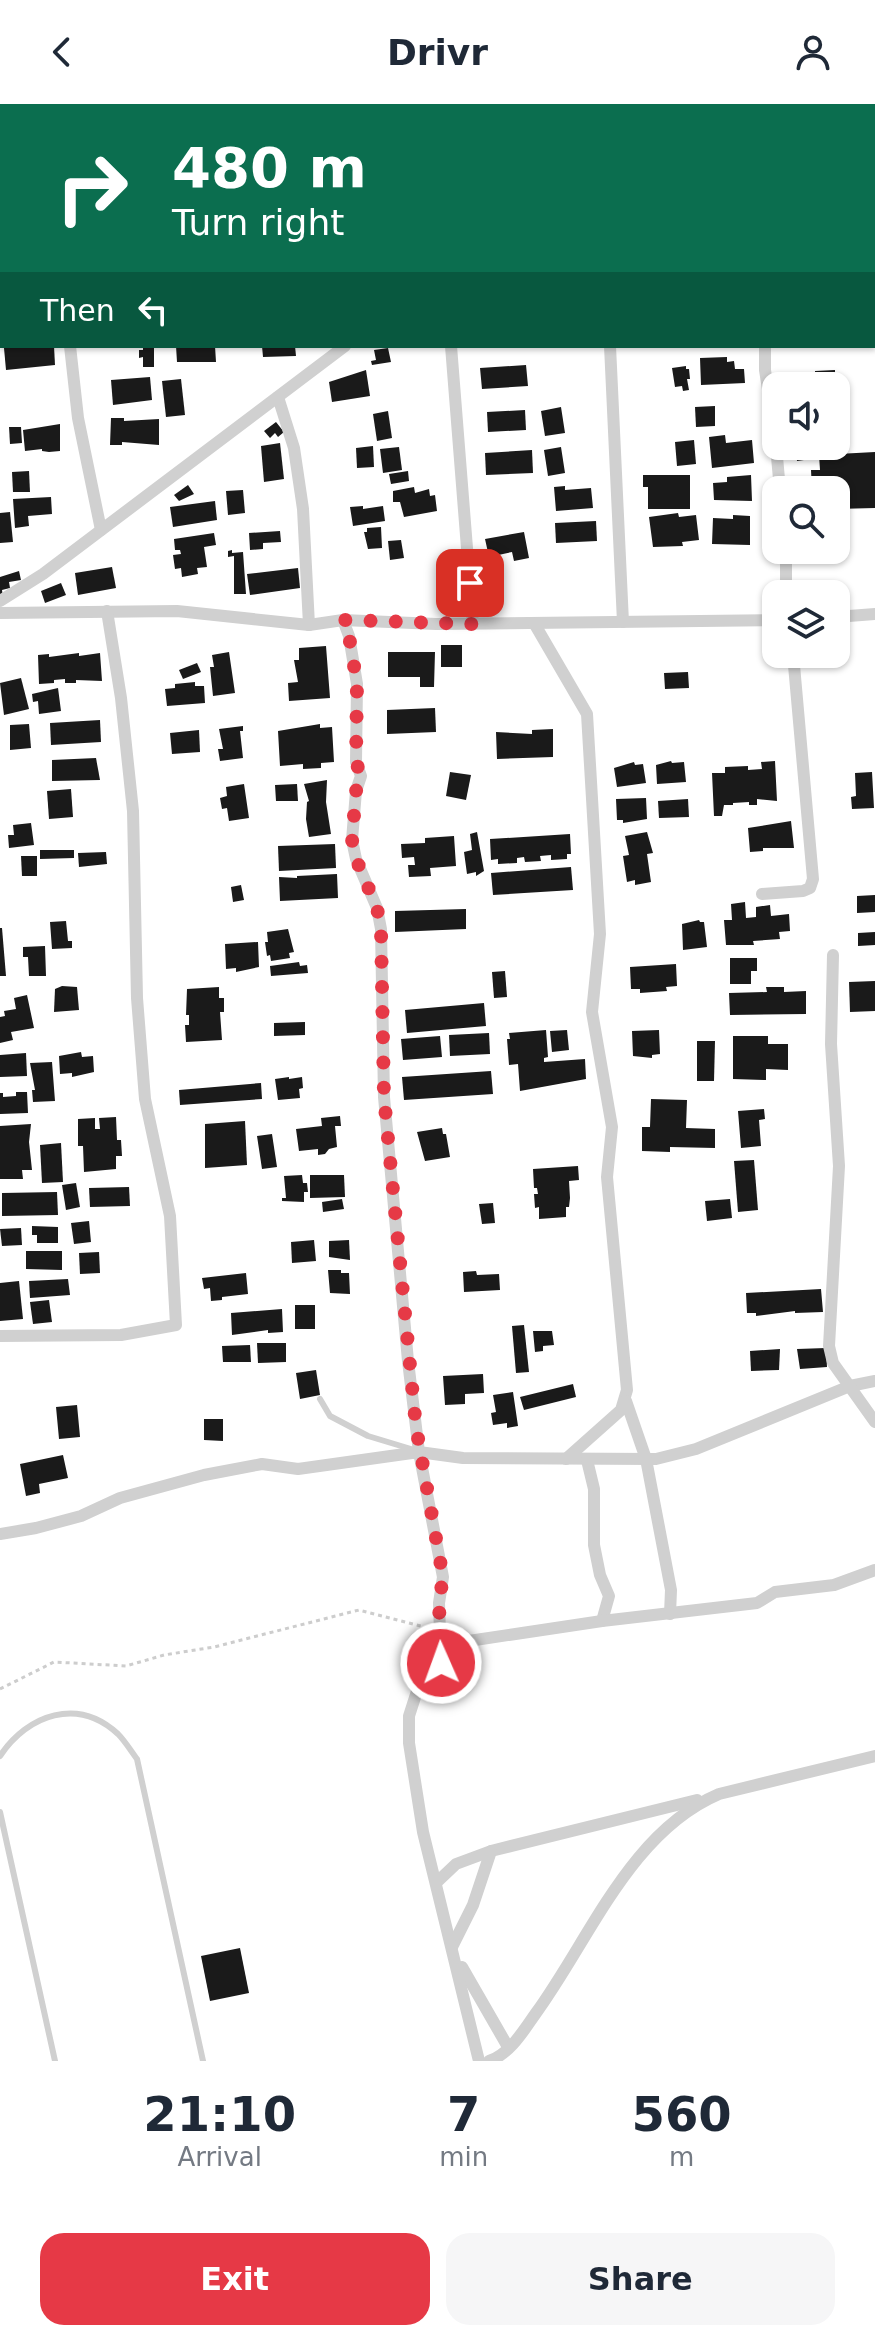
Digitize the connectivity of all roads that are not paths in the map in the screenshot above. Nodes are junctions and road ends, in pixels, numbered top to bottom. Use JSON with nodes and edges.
{"nodes":[{"id":1,"x":70,"y":348,"type":"edge"},
{"id":2,"x":342,"y":348,"type":"edge"},
{"id":3,"x":451,"y":348,"type":"edge"},
{"id":4,"x":610,"y":348,"type":"edge"},
{"id":5,"x":765,"y":348,"type":"edge"},
{"id":6,"x":765,"y":372,"type":"edge"},
{"id":7,"x":278,"y":397,"type":"junction"},
{"id":8,"x":101,"y":530,"type":"junction"},
{"id":9,"x":0,"y":601,"type":"edge"},
{"id":10,"x":107,"y":611,"type":"junction"},
{"id":11,"x":0,"y":613,"type":"edge"},
{"id":12,"x":875,"y":614,"type":"edge"},
{"id":13,"x":850,"y":616,"type":"edge"},
{"id":14,"x":343,"y":620,"type":"junction"},
{"id":15,"x":762,"y":620,"type":"edge"},
{"id":16,"x":623,"y":622,"type":"junction"},
{"id":17,"x":534,"y":623,"type":"junction"},
{"id":18,"x":473,"y":624,"type":"junction"},
{"id":19,"x":309,"y":625,"type":"junction"},
{"id":20,"x":794,"y":668,"type":"edge"},
{"id":21,"x":762,"y":894,"type":"dead end"},
{"id":22,"x":833,"y":955,"type":"dead end"},
{"id":23,"x":0,"y":1336,"type":"edge"},
{"id":24,"x":875,"y":1381,"type":"edge"},
{"id":25,"x":850,"y":1386,"type":"junction"},
{"id":26,"x":320,"y":1399,"type":"dead end"},
{"id":27,"x":626,"y":1401,"type":"junction"},
{"id":28,"x":875,"y":1422,"type":"edge"},
{"id":29,"x":419,"y":1452,"type":"junction"},
{"id":30,"x":566,"y":1459,"type":"junction"},
{"id":31,"x":646,"y":1459,"type":"junction"},
{"id":32,"x":587,"y":1460,"type":"junction"},
{"id":33,"x":0,"y":1534,"type":"edge"},
{"id":34,"x":875,"y":1570,"type":"edge"},
{"id":35,"x":670,"y":1614,"type":"junction"},
{"id":36,"x":602,"y":1621,"type":"junction"},
{"id":37,"x":441,"y":1663,"type":"junction"},
{"id":38,"x":0,"y":1756,"type":"edge"},
{"id":39,"x":875,"y":1756,"type":"edge"},
{"id":40,"x":719,"y":1794,"type":"junction"},
{"id":41,"x":0,"y":1812,"type":"edge"},
{"id":42,"x":491,"y":1851,"type":"junction"},
{"id":43,"x":437,"y":1882,"type":"junction"},
{"id":44,"x":453,"y":1950,"type":"junction"},
{"id":45,"x":508,"y":2047,"type":"junction"},
{"id":46,"x":55,"y":2061,"type":"edge"},
{"id":47,"x":203,"y":2061,"type":"edge"},
{"id":48,"x":479,"y":2061,"type":"edge"},
{"id":49,"x":489,"y":2061,"type":"edge"}],
"edges":[{"from":1,"to":8,"type":"street"},
{"from":2,"to":7,"type":"street"},
{"from":3,"to":18,"type":"street"},
{"from":4,"to":16,"type":"street"},
{"from":5,"to":6,"type":"street"},
{"from":7,"to":8,"type":"street"},
{"from":7,"to":19,"type":"street"},
{"from":8,"to":9,"type":"street"},
{"from":10,"to":11,"type":"street"},
{"from":10,"to":19,"type":"street"},
{"from":10,"to":23,"type":"street"},
{"from":12,"to":13,"type":"street"},
{"from":14,"to":18,"type":"street"},
{"from":14,"to":19,"type":"street"},
{"from":14,"to":29,"type":"street"},
{"from":15,"to":16,"type":"street"},
{"from":16,"to":17,"type":"street"},
{"from":17,"to":18,"type":"street"},
{"from":17,"to":27,"type":"street"},
{"from":20,"to":21,"type":"street"},
{"from":22,"to":25,"type":"street"},
{"from":24,"to":25,"type":"street"},
{"from":25,"to":28,"type":"street"},
{"from":25,"to":31,"type":"street"},
{"from":26,"to":29,"type":"lane"},
{"from":27,"to":30,"type":"street"},
{"from":27,"to":31,"type":"street"},
{"from":29,"to":30,"type":"street"},
{"from":29,"to":33,"type":"street"},
{"from":29,"to":37,"type":"street"},
{"from":30,"to":32,"type":"street"},
{"from":31,"to":32,"type":"street"},
{"from":31,"to":35,"type":"street"},
{"from":32,"to":36,"type":"street"},
{"from":34,"to":35,"type":"street"},
{"from":35,"to":36,"type":"street"},
{"from":36,"to":37,"type":"street"},
{"from":37,"to":43,"type":"street"},
{"from":38,"to":47,"type":"lane"},
{"from":39,"to":40,"type":"street"},
{"from":40,"to":42,"type":"street"},
{"from":40,"to":45,"type":"street"},
{"from":41,"to":46,"type":"lane"},
{"from":42,"to":43,"type":"street"},
{"from":42,"to":44,"type":"street"},
{"from":43,"to":44,"type":"street"},
{"from":44,"to":45,"type":"street"},
{"from":44,"to":48,"type":"street"},
{"from":45,"to":49,"type":"street"}]}
